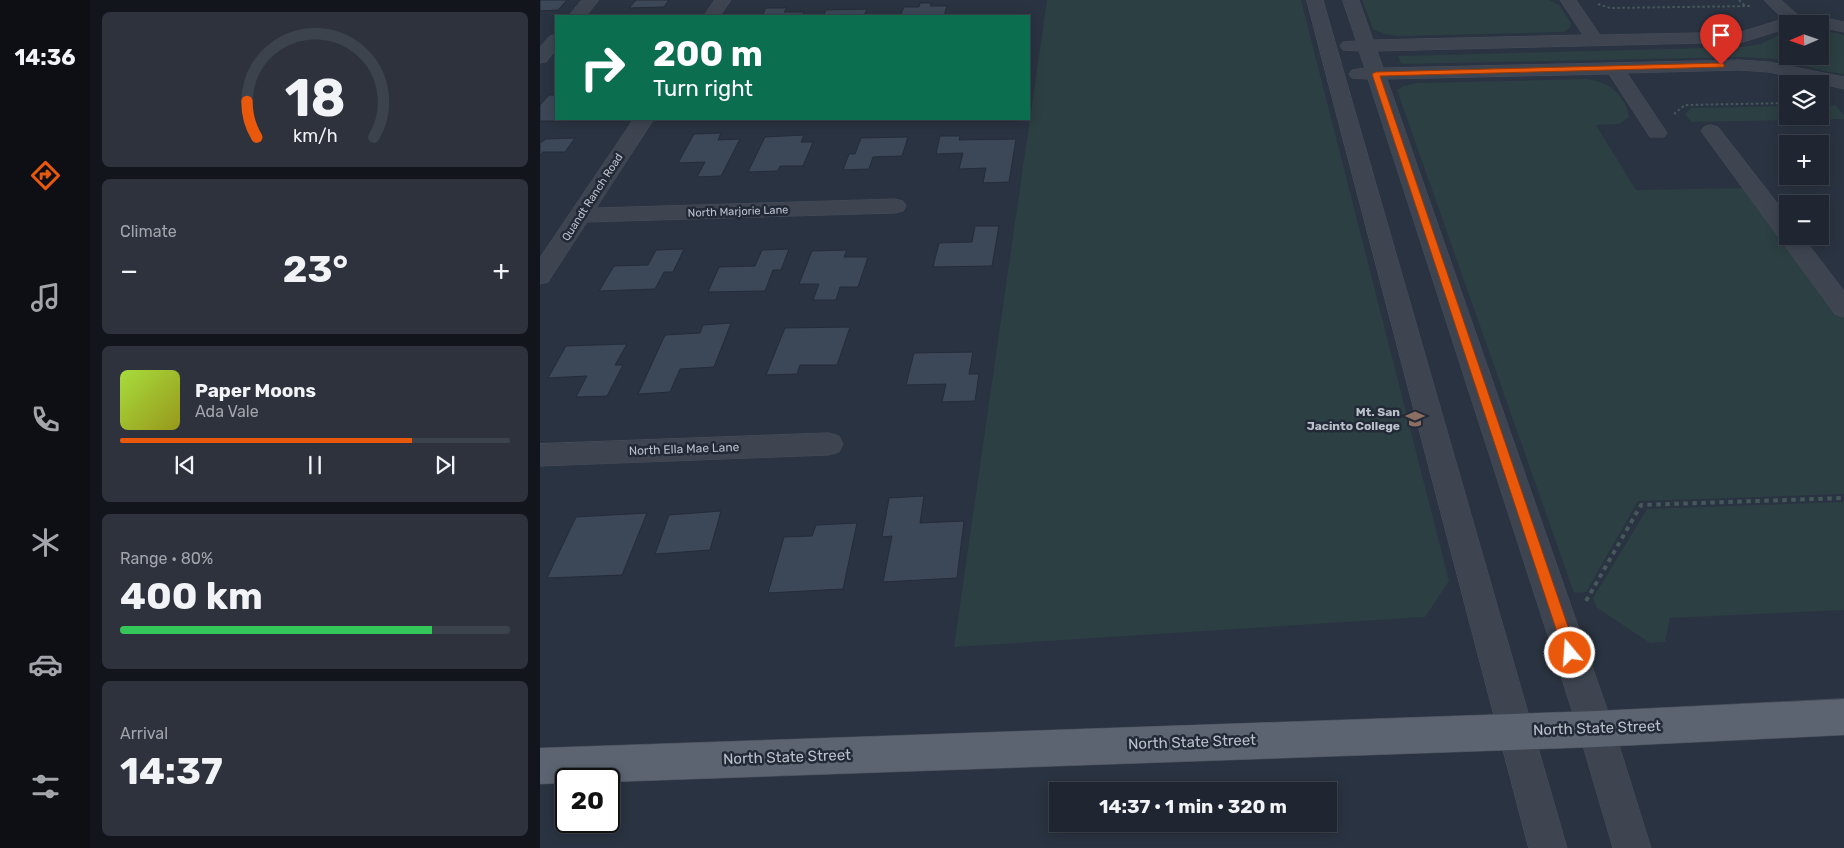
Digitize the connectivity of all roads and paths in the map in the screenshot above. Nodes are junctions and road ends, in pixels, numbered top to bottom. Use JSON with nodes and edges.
{"nodes":[{"id":1,"x":591,"y":0,"type":"edge"},
{"id":2,"x":723,"y":0,"type":"edge"},
{"id":3,"x":1314,"y":0,"type":"edge"},
{"id":4,"x":1351,"y":0,"type":"edge"},
{"id":5,"x":1568,"y":0,"type":"edge"},
{"id":6,"x":1739,"y":0,"type":"edge"},
{"id":7,"x":1594,"y":3,"type":"dead end"},
{"id":8,"x":1765,"y":3,"type":"edge"},
{"id":9,"x":1745,"y":6,"type":"junction"},
{"id":10,"x":578,"y":15,"type":"edge"},
{"id":11,"x":713,"y":15,"type":"edge"},
{"id":12,"x":1784,"y":15,"type":"edge"},
{"id":13,"x":1779,"y":24,"type":"edge"},
{"id":14,"x":1829,"y":24,"type":"edge"},
{"id":15,"x":1844,"y":27,"type":"edge"},
{"id":16,"x":1595,"y":40,"type":"junction"},
{"id":17,"x":555,"y":41,"type":"edge"},
{"id":18,"x":1366,"y":46,"type":"junction"},
{"id":19,"x":1328,"y":47,"type":"junction"},
{"id":20,"x":540,"y":58,"type":"edge"},
{"id":21,"x":1614,"y":68,"type":"junction"},
{"id":22,"x":1376,"y":74,"type":"junction"},
{"id":23,"x":1336,"y":75,"type":"junction"},
{"id":24,"x":1844,"y":83,"type":"edge"},
{"id":25,"x":1779,"y":103,"type":"edge"},
{"id":26,"x":1671,"y":117,"type":"dead end"},
{"id":27,"x":643,"y":120,"type":"edge"},
{"id":28,"x":1711,"y":131,"type":"dead end"},
{"id":29,"x":1657,"y":132,"type":"dead end"},
{"id":30,"x":895,"y":206,"type":"dead end"},
{"id":31,"x":580,"y":215,"type":"junction"},
{"id":32,"x":1779,"y":221,"type":"edge"},
{"id":33,"x":1797,"y":245,"type":"edge"},
{"id":34,"x":540,"y":276,"type":"edge"},
{"id":35,"x":1844,"y":308,"type":"edge"},
{"id":36,"x":829,"y":444,"type":"dead end"},
{"id":37,"x":540,"y":455,"type":"edge"},
{"id":38,"x":1844,"y":498,"type":"edge"},
{"id":39,"x":1585,"y":603,"type":"dead end"},
{"id":40,"x":1844,"y":718,"type":"edge"},
{"id":41,"x":1596,"y":729,"type":"junction"},
{"id":42,"x":1515,"y":731,"type":"junction"},
{"id":43,"x":540,"y":766,"type":"edge"},
{"id":44,"x":1548,"y":848,"type":"edge"},
{"id":45,"x":1632,"y":848,"type":"edge"}],
"edges":[{"from":1,"to":10,"type":"street"},
{"from":2,"to":11,"type":"street"},
{"from":3,"to":19,"type":"street"},
{"from":4,"to":18,"type":"street"},
{"from":5,"to":16,"type":"street"},
{"from":6,"to":9,"type":"path"},
{"from":7,"to":9,"type":"path"},
{"from":8,"to":9,"type":"path"},
{"from":8,"to":12,"type":"street"},
{"from":13,"to":16,"type":"street"},
{"from":14,"to":15,"type":"street"},
{"from":16,"to":18,"type":"street"},
{"from":17,"to":20,"type":"street"},
{"from":18,"to":19,"type":"street"},
{"from":18,"to":22,"type":"street"},
{"from":19,"to":23,"type":"street"},
{"from":21,"to":22,"type":"street"},
{"from":21,"to":24,"type":"street"},
{"from":21,"to":29,"type":"street"},
{"from":22,"to":23,"type":"street"},
{"from":22,"to":41,"type":"street"},
{"from":23,"to":42,"type":"street"},
{"from":25,"to":26,"type":"path"},
{"from":27,"to":31,"type":"street","name":"Quandt Ranch Road"},
{"from":28,"to":32,"type":"street"},
{"from":30,"to":31,"type":"street","name":"North Marjorie Lane"},
{"from":31,"to":34,"type":"street","name":"Quandt Ranch Road"},
{"from":33,"to":35,"type":"street"},
{"from":36,"to":37,"type":"street","name":"North Ella Mae Lane"},
{"from":38,"to":39,"type":"path"},
{"from":40,"to":41,"type":"main road","name":"North State Street"},
{"from":41,"to":42,"type":"main road","name":"North State Street"},
{"from":41,"to":45,"type":"street"},
{"from":42,"to":43,"type":"main road","name":"North State Street"},
{"from":42,"to":44,"type":"street"}]}
